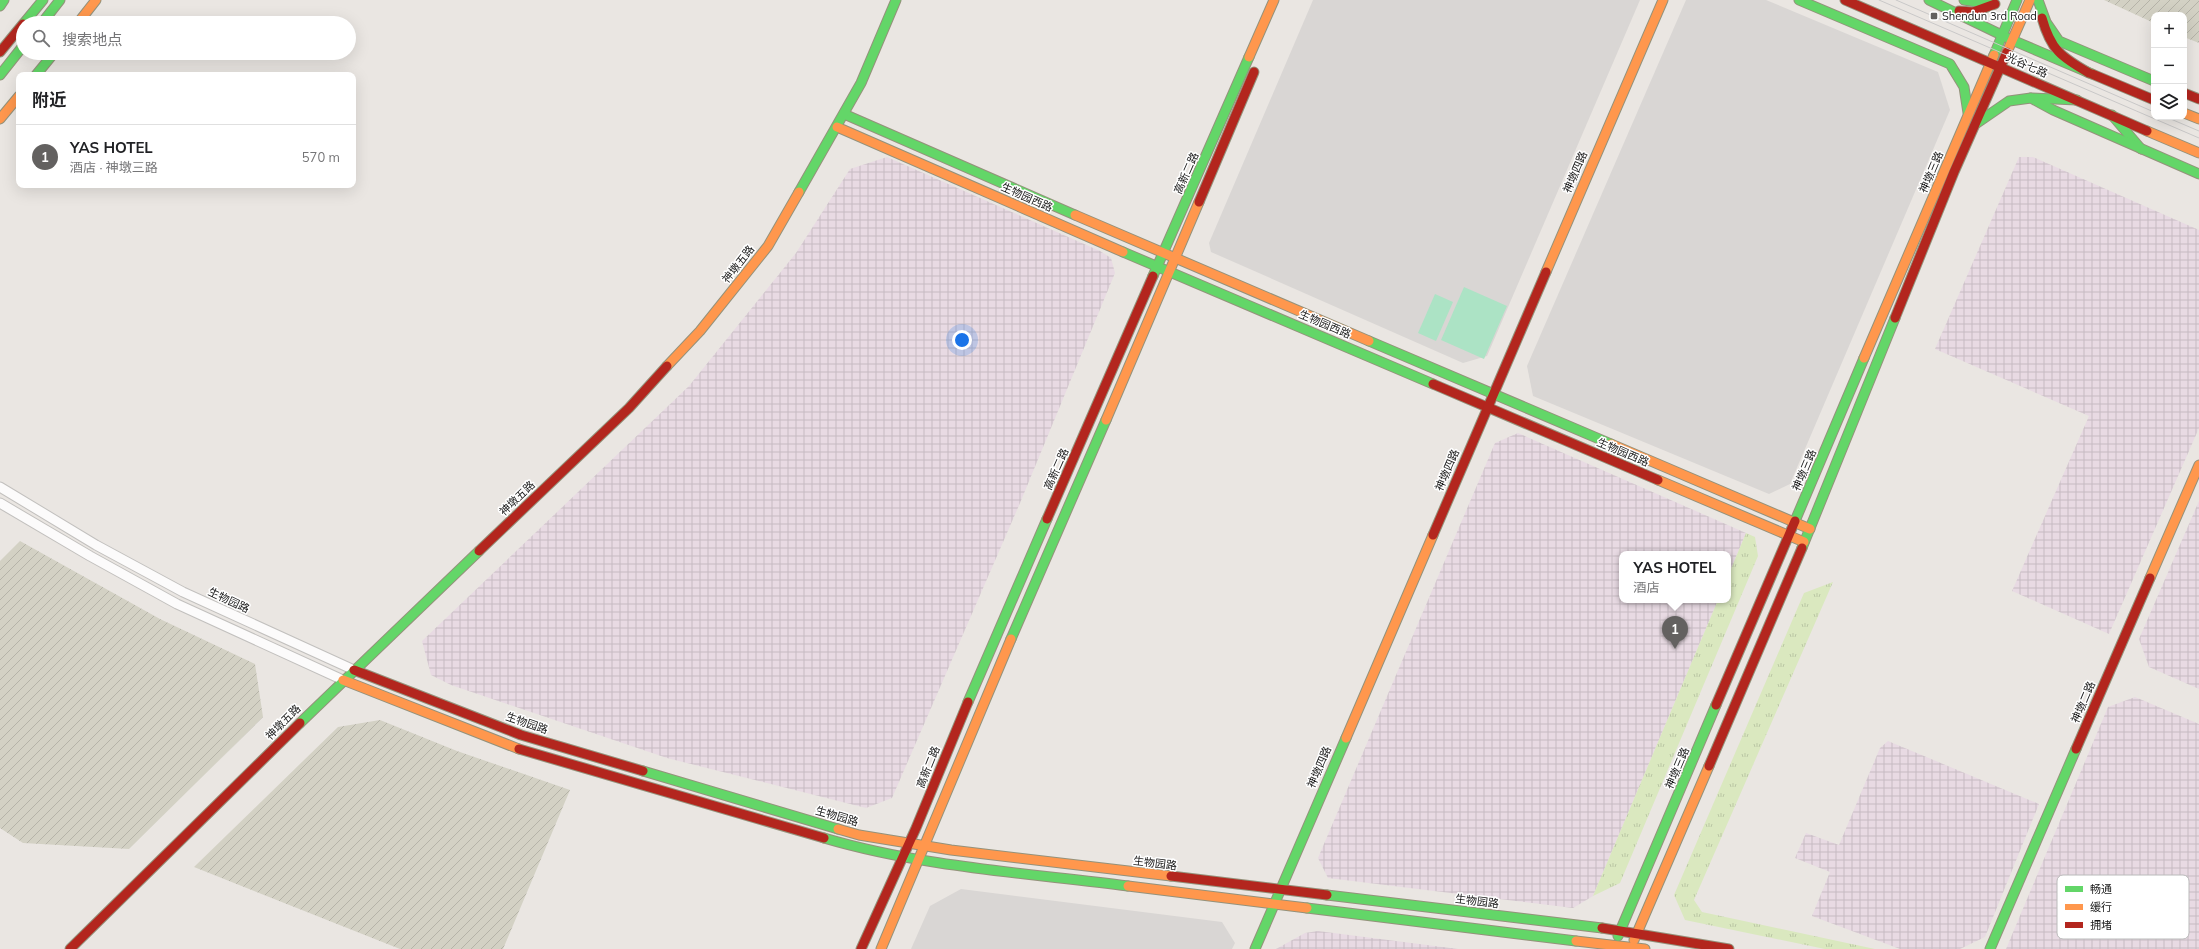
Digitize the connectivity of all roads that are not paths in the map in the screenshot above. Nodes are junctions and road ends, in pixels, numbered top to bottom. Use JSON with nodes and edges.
{"nodes":[{"id":1,"x":4,"y":0,"type":"edge"},
{"id":2,"x":43,"y":0,"type":"edge"},
{"id":3,"x":60,"y":0,"type":"edge"},
{"id":4,"x":96,"y":0,"type":"edge"},
{"id":5,"x":896,"y":0,"type":"edge"},
{"id":6,"x":1274,"y":0,"type":"edge"},
{"id":7,"x":1284,"y":0,"type":"edge"},
{"id":8,"x":1663,"y":0,"type":"edge"},
{"id":9,"x":1799,"y":0,"type":"edge"},
{"id":10,"x":1845,"y":0,"type":"edge"},
{"id":11,"x":1929,"y":0,"type":"edge"},
{"id":12,"x":1964,"y":0,"type":"edge"},
{"id":13,"x":2017,"y":0,"type":"edge"},
{"id":14,"x":2030,"y":0,"type":"edge"},
{"id":15,"x":2038,"y":0,"type":"edge"},
{"id":16,"x":1999,"y":2,"type":"edge"},
{"id":17,"x":0,"y":6,"type":"edge"},
{"id":18,"x":1953,"y":11,"type":"junction"},
{"id":19,"x":1278,"y":14,"type":"dead end"},
{"id":20,"x":30,"y":16,"type":"edge"},
{"id":21,"x":47,"y":16,"type":"edge"},
{"id":22,"x":83,"y":16,"type":"edge"},
{"id":23,"x":2042,"y":18,"type":"junction"},
{"id":24,"x":1911,"y":28,"type":"junction"},
{"id":25,"x":16,"y":33,"type":"edge"},
{"id":26,"x":2002,"y":35,"type":"junction"},
{"id":27,"x":2012,"y":40,"type":"junction"},
{"id":28,"x":0,"y":52,"type":"edge"},
{"id":29,"x":16,"y":55,"type":"edge"},
{"id":30,"x":48,"y":60,"type":"edge"},
{"id":31,"x":1991,"y":62,"type":"junction"},
{"id":32,"x":1257,"y":64,"type":"dead end"},
{"id":33,"x":1950,"y":64,"type":"junction"},
{"id":34,"x":2001,"y":67,"type":"junction"},
{"id":35,"x":38,"y":72,"type":"edge"},
{"id":36,"x":2089,"y":73,"type":"junction"},
{"id":37,"x":0,"y":75,"type":"edge"},
{"id":38,"x":2151,"y":80,"type":"edge"},
{"id":39,"x":2187,"y":94,"type":"edge"},
{"id":40,"x":2031,"y":98,"type":"junction"},
{"id":41,"x":2151,"y":99,"type":"edge"},
{"id":42,"x":2199,"y":99,"type":"edge"},
{"id":43,"x":16,"y":100,"type":"edge"},
{"id":44,"x":2077,"y":100,"type":"junction"},
{"id":45,"x":844,"y":114,"type":"junction"},
{"id":46,"x":2187,"y":114,"type":"edge"},
{"id":47,"x":1968,"y":115,"type":"junction"},
{"id":48,"x":2112,"y":115,"type":"junction"},
{"id":49,"x":2199,"y":119,"type":"edge"},
{"id":50,"x":0,"y":120,"type":"edge"},
{"id":51,"x":1975,"y":124,"type":"junction"},
{"id":52,"x":837,"y":127,"type":"junction"},
{"id":53,"x":2141,"y":149,"type":"junction"},
{"id":54,"x":2199,"y":153,"type":"edge"},
{"id":55,"x":2199,"y":174,"type":"edge"},
{"id":56,"x":1163,"y":253,"type":"junction"},
{"id":57,"x":1175,"y":258,"type":"junction"},
{"id":58,"x":1157,"y":266,"type":"junction"},
{"id":59,"x":1170,"y":272,"type":"junction"},
{"id":60,"x":1492,"y":394,"type":"junction"},
{"id":61,"x":1487,"y":408,"type":"junction"},
{"id":62,"x":2199,"y":465,"type":"edge"},
{"id":63,"x":0,"y":487,"type":"edge"},
{"id":64,"x":0,"y":503,"type":"edge"},
{"id":65,"x":1795,"y":522,"type":"junction"},
{"id":66,"x":1810,"y":529,"type":"junction"},
{"id":67,"x":1790,"y":536,"type":"junction"},
{"id":68,"x":1804,"y":542,"type":"junction"},
{"id":69,"x":354,"y":670,"type":"junction"},
{"id":70,"x":343,"y":680,"type":"junction"},
{"id":71,"x":909,"y":843,"type":"junction"},
{"id":72,"x":925,"y":846,"type":"junction"},
{"id":73,"x":904,"y":856,"type":"junction"},
{"id":74,"x":920,"y":858,"type":"junction"},
{"id":75,"x":1280,"y":890,"type":"junction"},
{"id":76,"x":1274,"y":903,"type":"junction"},
{"id":77,"x":1620,"y":930,"type":"junction"},
{"id":78,"x":1636,"y":934,"type":"junction"},
{"id":79,"x":1613,"y":946,"type":"edge"},
{"id":80,"x":1631,"y":948,"type":"edge"},
{"id":81,"x":70,"y":949,"type":"edge"},
{"id":82,"x":861,"y":949,"type":"edge"},
{"id":83,"x":881,"y":949,"type":"edge"},
{"id":84,"x":1255,"y":949,"type":"edge"},
{"id":85,"x":1645,"y":949,"type":"edge"},
{"id":86,"x":1729,"y":949,"type":"edge"},
{"id":87,"x":1990,"y":949,"type":"edge"}],
"edges":[{"from":1,"to":17,"type":"main road"},
{"from":2,"to":20,"type":"main road"},
{"from":3,"to":21,"type":"main road"},
{"from":4,"to":22,"type":"main road"},
{"from":5,"to":45,"type":"main road","name":"神墩五路"},
{"from":6,"to":56,"type":"main road","name":"高新二路"},
{"from":7,"to":19,"type":"main road"},
{"from":8,"to":60,"type":"main road","name":"神墩四路"},
{"from":9,"to":33,"type":"main road"},
{"from":10,"to":24,"type":"main road","name":"光谷七路"},
{"from":11,"to":18,"type":"main road","name":"光谷七路"},
{"from":12,"to":16,"type":"main road"},
{"from":13,"to":26,"type":"main road","name":"神墩三路"},
{"from":14,"to":27,"type":"main road","name":"神墩三路"},
{"from":15,"to":23,"type":"main road"},
{"from":16,"to":18,"type":"main road"},
{"from":18,"to":26,"type":"main road","name":"光谷七路"},
{"from":23,"to":36,"type":"main road"},
{"from":23,"to":38,"type":"main road"},
{"from":24,"to":31,"type":"main road","name":"光谷七路"},
{"from":24,"to":33,"type":"main road"},
{"from":25,"to":28,"type":"main road"},
{"from":26,"to":27,"type":"main road","name":"光谷七路"},
{"from":26,"to":31,"type":"main road","name":"神墩三路"},
{"from":27,"to":34,"type":"main road","name":"神墩三路"},
{"from":27,"to":36,"type":"main road","name":"光谷七路"},
{"from":29,"to":37,"type":"main road"},
{"from":30,"to":35,"type":"main road"},
{"from":31,"to":34,"type":"main road","name":"光谷七路"},
{"from":31,"to":47,"type":"main road","name":"神墩三路"},
{"from":32,"to":57,"type":"main road","name":"高新二路"},
{"from":33,"to":47,"type":"main road"},
{"from":34,"to":44,"type":"main road","name":"光谷七路"},
{"from":34,"to":51,"type":"main road","name":"神墩三路"},
{"from":36,"to":41,"type":"main road","name":"光谷七路"},
{"from":39,"to":42,"type":"main road"},
{"from":40,"to":44,"type":"main road"},
{"from":40,"to":51,"type":"main road"},
{"from":40,"to":53,"type":"main road"},
{"from":43,"to":50,"type":"main road"},
{"from":44,"to":48,"type":"main road","name":"光谷七路"},
{"from":45,"to":52,"type":"main road","name":"神墩五路"},
{"from":45,"to":56,"type":"main road","name":"生物园西路"},
{"from":46,"to":49,"type":"main road"},
{"from":47,"to":65,"type":"main road","name":"神墩三路"},
{"from":48,"to":53,"type":"main road"},
{"from":48,"to":54,"type":"main road","name":"光谷七路"},
{"from":51,"to":66,"type":"main road","name":"神墩三路"},
{"from":52,"to":58,"type":"main road","name":"生物园西路"},
{"from":52,"to":69,"type":"main road","name":"神墩五路"},
{"from":53,"to":55,"type":"main road"},
{"from":56,"to":57,"type":"main road","name":"生物园西路"},
{"from":56,"to":58,"type":"main road","name":"高新二路"},
{"from":57,"to":59,"type":"main road","name":"高新二路"},
{"from":57,"to":60,"type":"main road","name":"生物园西路"},
{"from":58,"to":59,"type":"main road","name":"生物园西路"},
{"from":58,"to":71,"type":"main road","name":"高新二路"},
{"from":59,"to":61,"type":"main road","name":"生物园西路"},
{"from":59,"to":72,"type":"main road","name":"高新二路"},
{"from":60,"to":61,"type":"main road","name":"神墩四路"},
{"from":60,"to":65,"type":"main road","name":"生物园西路"},
{"from":61,"to":67,"type":"main road","name":"生物园西路"},
{"from":61,"to":75,"type":"main road","name":"神墩四路"},
{"from":62,"to":87,"type":"main road","name":"神墩二路"},
{"from":63,"to":69,"type":"street","name":"生物园路"},
{"from":64,"to":70,"type":"street"},
{"from":65,"to":66,"type":"main road","name":"生物园西路"},
{"from":65,"to":67,"type":"main road","name":"神墩三路"},
{"from":66,"to":68,"type":"main road","name":"神墩三路"},
{"from":67,"to":68,"type":"main road","name":"生物园西路"},
{"from":67,"to":77,"type":"main road","name":"神墩三路"},
{"from":68,"to":78,"type":"main road","name":"神墩三路"},
{"from":69,"to":70,"type":"main road","name":"神墩五路"},
{"from":69,"to":71,"type":"main road","name":"生物园路"},
{"from":70,"to":73,"type":"main road"},
{"from":70,"to":81,"type":"main road","name":"神墩五路"},
{"from":71,"to":72,"type":"main road","name":"生物园路"},
{"from":71,"to":73,"type":"main road","name":"高新二路"},
{"from":72,"to":74,"type":"main road","name":"高新二路"},
{"from":72,"to":75,"type":"main road","name":"生物园路"},
{"from":73,"to":74,"type":"main road"},
{"from":73,"to":82,"type":"main road","name":"高新二路"},
{"from":74,"to":76,"type":"main road"},
{"from":74,"to":83,"type":"main road","name":"高新二路"},
{"from":75,"to":76,"type":"main road","name":"神墩四路"},
{"from":75,"to":77,"type":"main road","name":"生物园路"},
{"from":76,"to":79,"type":"main road"},
{"from":76,"to":84,"type":"main road","name":"神墩四路"},
{"from":77,"to":78,"type":"main road","name":"生物园路"},
{"from":77,"to":79,"type":"main road","name":"神墩三路"},
{"from":78,"to":80,"type":"main road","name":"神墩三路"},
{"from":78,"to":86,"type":"main road","name":"生物园路"},
{"from":79,"to":80,"type":"main road"},
{"from":80,"to":85,"type":"main road"}]}
